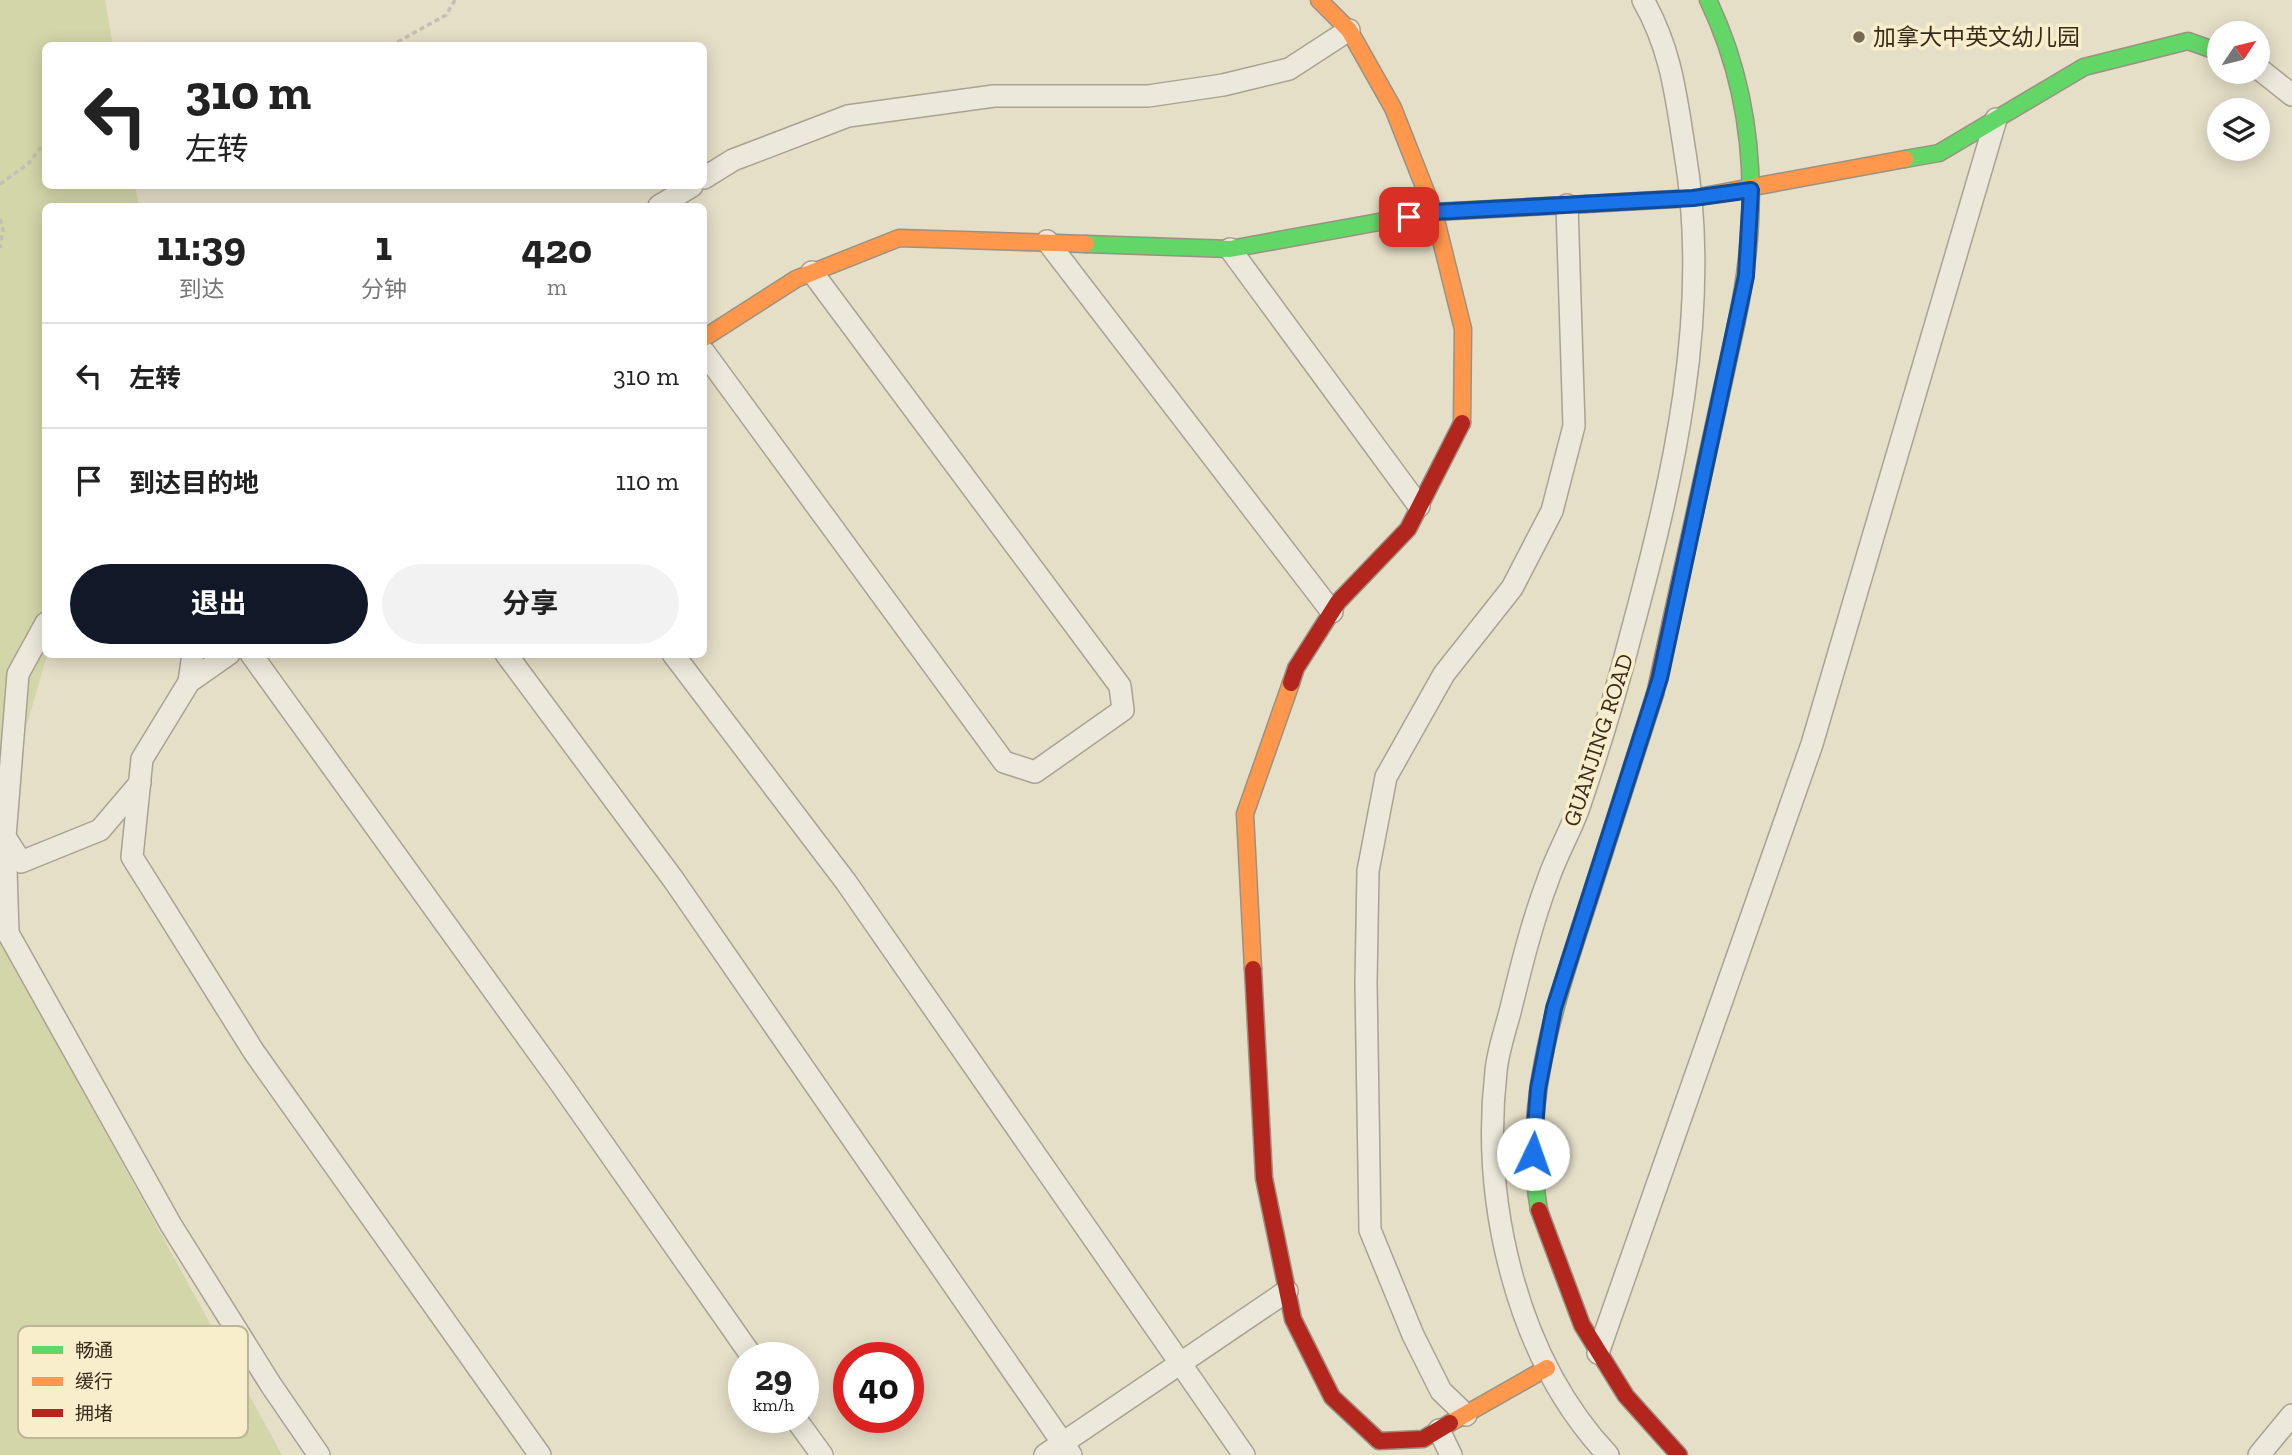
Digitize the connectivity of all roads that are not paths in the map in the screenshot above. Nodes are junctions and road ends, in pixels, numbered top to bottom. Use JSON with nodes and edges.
{"nodes":[{"id":1,"x":1319,"y":0,"type":"edge"},
{"id":2,"x":1643,"y":0,"type":"edge"},
{"id":3,"x":1708,"y":0,"type":"edge"},
{"id":4,"x":1349,"y":30,"type":"junction"},
{"id":5,"x":2207,"y":48,"type":"edge"},
{"id":6,"x":2270,"y":78,"type":"edge"},
{"id":7,"x":2292,"y":95,"type":"edge"},
{"id":8,"x":1996,"y":119,"type":"junction"},
{"id":9,"x":707,"y":176,"type":"edge"},
{"id":10,"x":687,"y":189,"type":"edge"},
{"id":11,"x":1751,"y":190,"type":"junction"},
{"id":12,"x":1693,"y":198,"type":"junction"},
{"id":13,"x":664,"y":203,"type":"edge"},
{"id":14,"x":1567,"y":205,"type":"junction"},
{"id":15,"x":1434,"y":212,"type":"junction"},
{"id":16,"x":1047,"y":241,"type":"junction"},
{"id":17,"x":1230,"y":249,"type":"junction"},
{"id":18,"x":813,"y":272,"type":"junction"},
{"id":19,"x":707,"y":336,"type":"edge"},
{"id":20,"x":707,"y":356,"type":"edge"},
{"id":21,"x":1419,"y":506,"type":"junction"},
{"id":22,"x":1332,"y":612,"type":"junction"},
{"id":23,"x":42,"y":631,"type":"edge"},
{"id":24,"x":192,"y":658,"type":"edge"},
{"id":25,"x":223,"y":658,"type":"edge"},
{"id":26,"x":254,"y":658,"type":"edge"},
{"id":27,"x":509,"y":658,"type":"edge"},
{"id":28,"x":676,"y":658,"type":"edge"},
{"id":29,"x":189,"y":681,"type":"junction"},
{"id":30,"x":140,"y":783,"type":"junction"},
{"id":31,"x":5,"y":837,"type":"junction"},
{"id":32,"x":1287,"y":1292,"type":"junction"},
{"id":33,"x":234,"y":1326,"type":"edge"},
{"id":34,"x":742,"y":1342,"type":"edge"},
{"id":35,"x":248,"y":1348,"type":"edge"},
{"id":36,"x":1598,"y":1353,"type":"junction"},
{"id":37,"x":1178,"y":1364,"type":"junction"},
{"id":38,"x":1547,"y":1368,"type":"junction"},
{"id":39,"x":1466,"y":1415,"type":"junction"},
{"id":40,"x":2292,"y":1415,"type":"edge"},
{"id":41,"x":1439,"y":1430,"type":"junction"},
{"id":42,"x":806,"y":1433,"type":"edge"},
{"id":43,"x":1059,"y":1451,"type":"edge"},
{"id":44,"x":319,"y":1455,"type":"edge"},
{"id":45,"x":540,"y":1455,"type":"edge"},
{"id":46,"x":821,"y":1455,"type":"edge"},
{"id":47,"x":1244,"y":1455,"type":"edge"},
{"id":48,"x":1451,"y":1455,"type":"edge"},
{"id":49,"x":1608,"y":1455,"type":"edge"},
{"id":50,"x":1679,"y":1455,"type":"edge"},
{"id":51,"x":2259,"y":1455,"type":"edge"}],
"edges":[{"from":1,"to":4,"type":"street"},
{"from":2,"to":12,"type":"street","name":"GUANJING ROAD"},
{"from":3,"to":11,"type":"street","name":"GUANJING ROAD"},
{"from":4,"to":9,"type":"street"},
{"from":4,"to":15,"type":"street"},
{"from":5,"to":8,"type":"street"},
{"from":6,"to":7,"type":"street"},
{"from":8,"to":11,"type":"street"},
{"from":8,"to":36,"type":"street"},
{"from":10,"to":13,"type":"street"},
{"from":11,"to":12,"type":"street"},
{"from":11,"to":36,"type":"street","name":"GUANJING ROAD"},
{"from":12,"to":14,"type":"street"},
{"from":12,"to":38,"type":"street","name":"GUANJING ROAD"},
{"from":14,"to":15,"type":"street"},
{"from":14,"to":39,"type":"street"},
{"from":15,"to":17,"type":"street"},
{"from":15,"to":21,"type":"street"},
{"from":16,"to":17,"type":"street"},
{"from":16,"to":18,"type":"street"},
{"from":16,"to":22,"type":"street"},
{"from":17,"to":21,"type":"street"},
{"from":18,"to":19,"type":"street"},
{"from":18,"to":20,"type":"street"},
{"from":21,"to":22,"type":"street"},
{"from":22,"to":32,"type":"street"},
{"from":23,"to":31,"type":"street"},
{"from":24,"to":29,"type":"street"},
{"from":25,"to":29,"type":"street"},
{"from":26,"to":34,"type":"street"},
{"from":27,"to":43,"type":"street"},
{"from":28,"to":37,"type":"street"},
{"from":29,"to":30,"type":"street"},
{"from":30,"to":31,"type":"street"},
{"from":30,"to":45,"type":"street"},
{"from":31,"to":33,"type":"street"},
{"from":32,"to":37,"type":"street"},
{"from":32,"to":41,"type":"street"},
{"from":35,"to":44,"type":"street"},
{"from":36,"to":50,"type":"street","name":"GUANJING ROAD"},
{"from":37,"to":43,"type":"street"},
{"from":37,"to":47,"type":"street"},
{"from":38,"to":39,"type":"street"},
{"from":38,"to":49,"type":"street","name":"GUANJING ROAD"},
{"from":39,"to":41,"type":"street"},
{"from":40,"to":51,"type":"street"},
{"from":41,"to":48,"type":"street"},
{"from":42,"to":46,"type":"street"}]}
